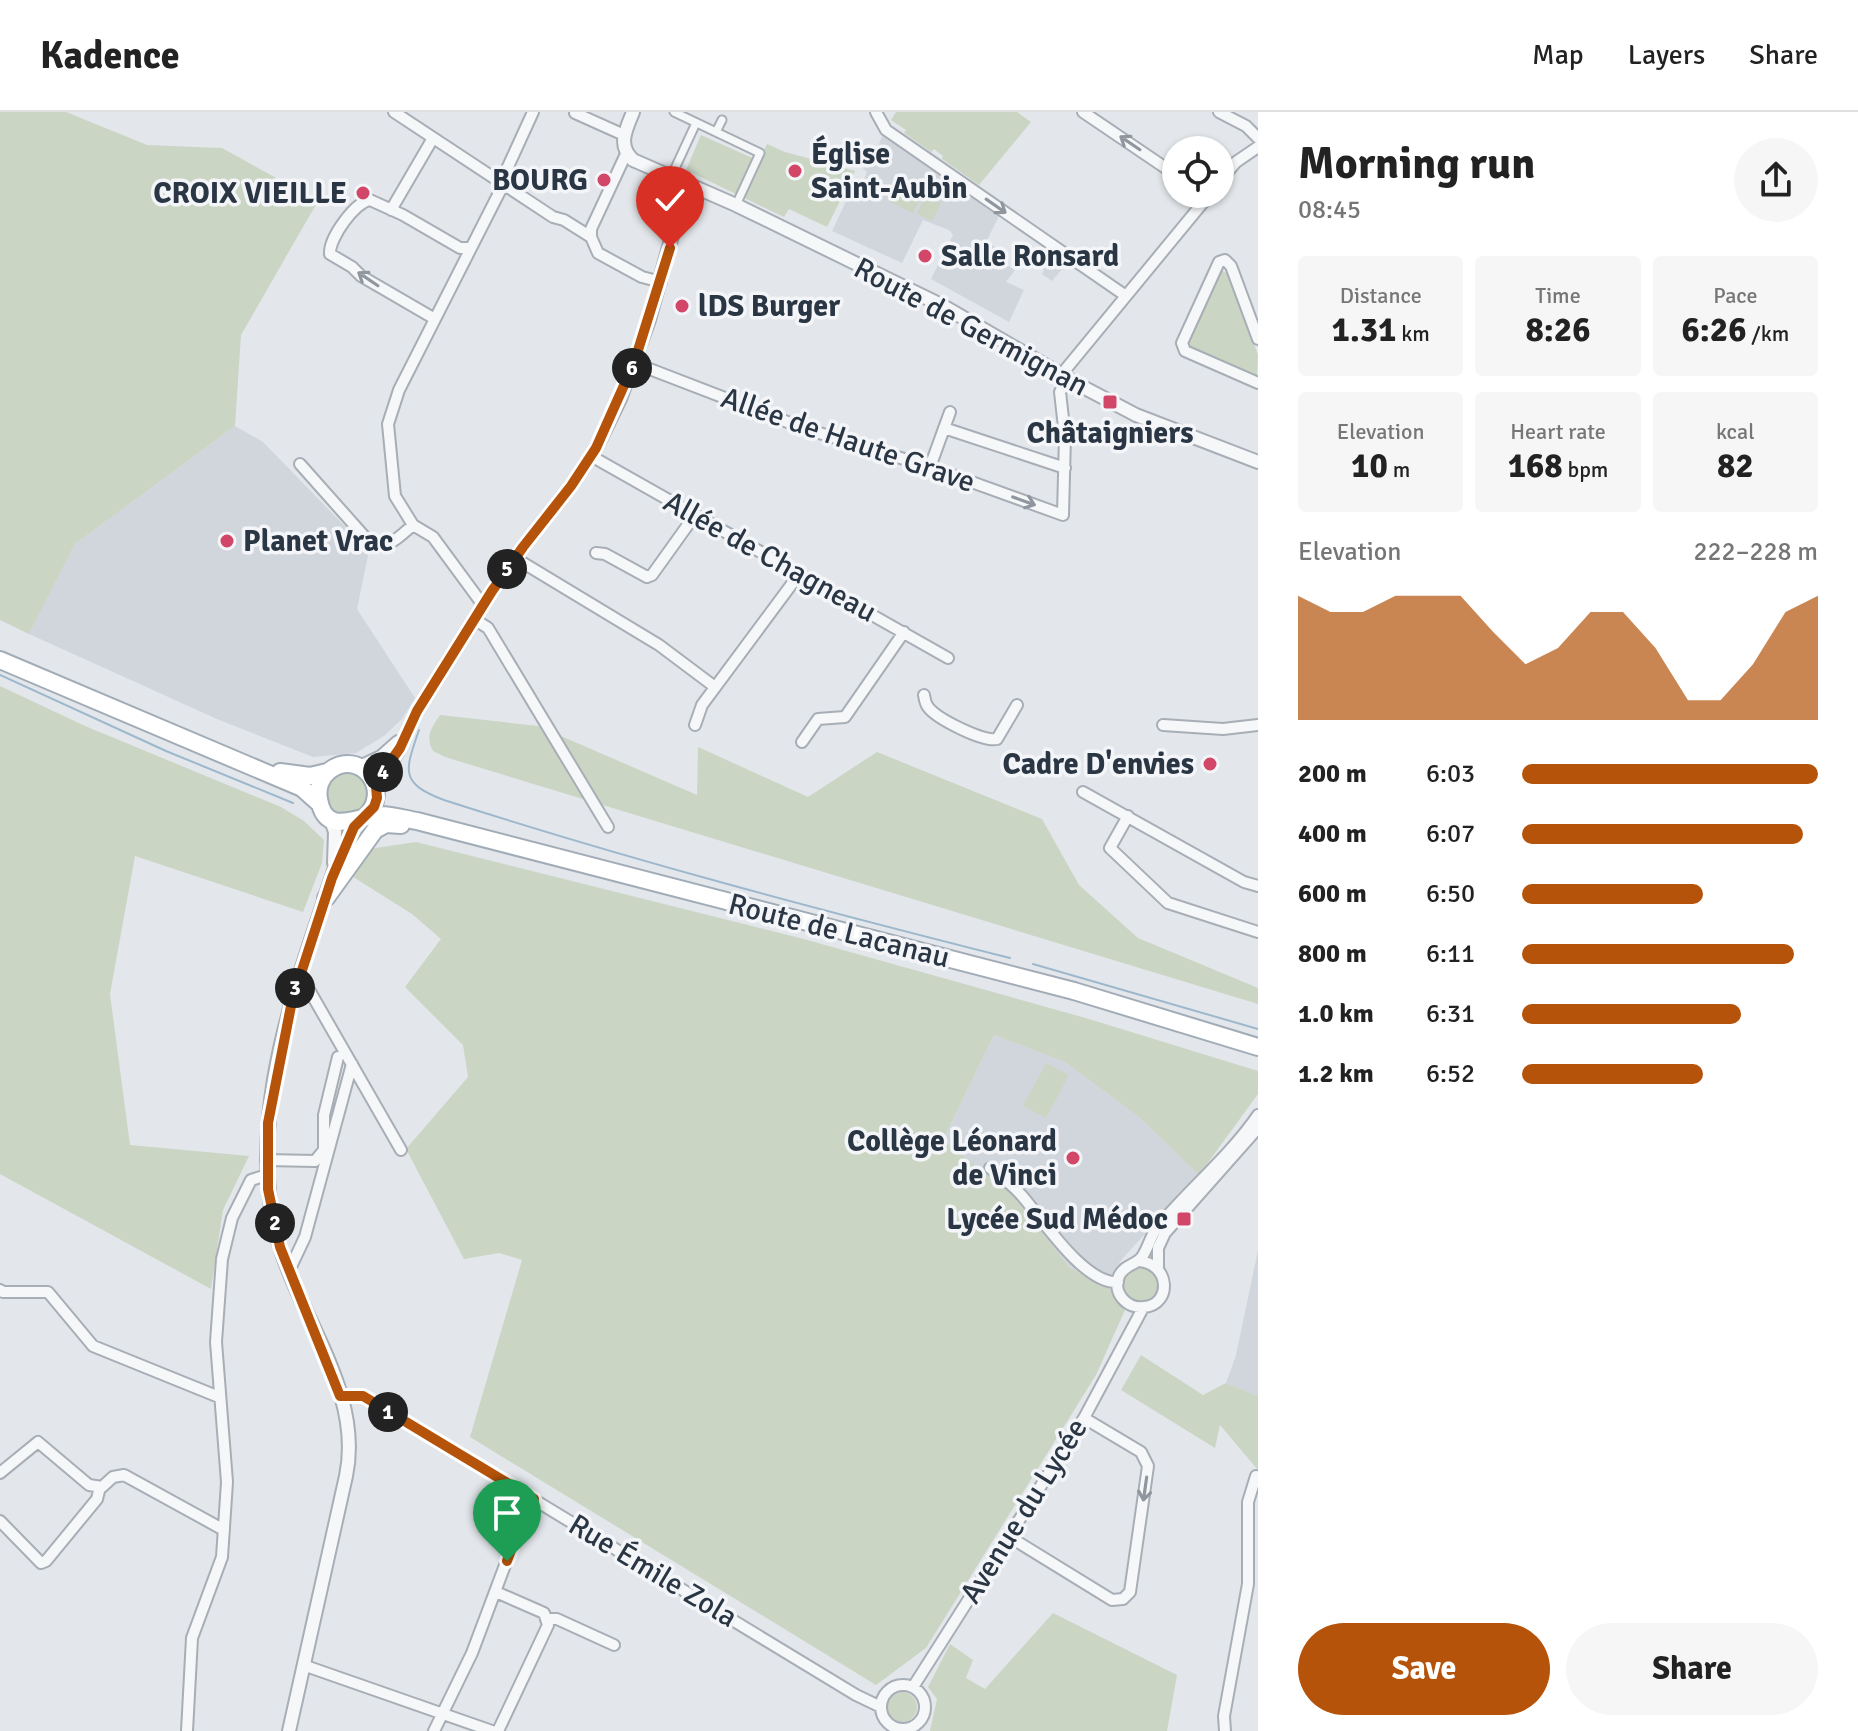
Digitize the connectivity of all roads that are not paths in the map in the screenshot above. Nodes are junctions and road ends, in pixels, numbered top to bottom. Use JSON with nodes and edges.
{"nodes":[{"id":1,"x":394,"y":112,"type":"edge"},
{"id":2,"x":533,"y":112,"type":"edge"},
{"id":3,"x":574,"y":112,"type":"edge"},
{"id":4,"x":633,"y":112,"type":"edge"},
{"id":5,"x":674,"y":112,"type":"edge"},
{"id":6,"x":876,"y":112,"type":"edge"},
{"id":7,"x":1083,"y":112,"type":"edge"},
{"id":8,"x":1219,"y":112,"type":"edge"},
{"id":9,"x":724,"y":116,"type":"edge"},
{"id":10,"x":696,"y":123,"type":"junction"},
{"id":11,"x":716,"y":132,"type":"junction"},
{"id":12,"x":624,"y":135,"type":"junction"},
{"id":13,"x":433,"y":138,"type":"junction"},
{"id":14,"x":1258,"y":138,"type":"edge"},
{"id":15,"x":1258,"y":147,"type":"edge"},
{"id":16,"x":626,"y":154,"type":"junction"},
{"id":17,"x":1234,"y":164,"type":"edge"},
{"id":18,"x":1162,"y":166,"type":"edge"},
{"id":19,"x":671,"y":177,"type":"junction"},
{"id":20,"x":501,"y":182,"type":"junction"},
{"id":21,"x":686,"y":185,"type":"junction"},
{"id":22,"x":736,"y":205,"type":"junction"},
{"id":23,"x":1197,"y":208,"type":"edge"},
{"id":24,"x":391,"y":210,"type":"junction"},
{"id":25,"x":591,"y":237,"type":"junction"},
{"id":26,"x":470,"y":248,"type":"junction"},
{"id":27,"x":661,"y":282,"type":"junction"},
{"id":28,"x":1126,"y":296,"type":"junction"},
{"id":29,"x":435,"y":319,"type":"junction"},
{"id":30,"x":1258,"y":339,"type":"edge"},
{"id":31,"x":634,"y":363,"type":"junction"},
{"id":32,"x":1064,"y":377,"type":"junction"},
{"id":33,"x":1258,"y":383,"type":"edge"},
{"id":34,"x":950,"y":412,"type":"dead end"},
{"id":35,"x":944,"y":428,"type":"junction"},
{"id":36,"x":591,"y":456,"type":"junction"},
{"id":37,"x":1258,"y":462,"type":"edge"},
{"id":38,"x":300,"y":464,"type":"dead end"},
{"id":39,"x":930,"y":467,"type":"junction"},
{"id":40,"x":1065,"y":468,"type":"junction"},
{"id":41,"x":695,"y":515,"type":"junction"},
{"id":42,"x":413,"y":525,"type":"junction"},
{"id":43,"x":596,"y":553,"type":"dead end"},
{"id":44,"x":515,"y":558,"type":"junction"},
{"id":45,"x":800,"y":573,"type":"junction"},
{"id":46,"x":483,"y":605,"type":"junction"},
{"id":47,"x":474,"y":619,"type":"junction"},
{"id":48,"x":904,"y":632,"type":"junction"},
{"id":49,"x":948,"y":658,"type":"dead end"},
{"id":50,"x":0,"y":660,"type":"edge"},
{"id":51,"x":715,"y":687,"type":"junction"},
{"id":52,"x":924,"y":695,"type":"dead end"},
{"id":53,"x":1017,"y":705,"type":"dead end"},
{"id":54,"x":695,"y":725,"type":"dead end"},
{"id":55,"x":1163,"y":725,"type":"dead end"},
{"id":56,"x":1258,"y":725,"type":"edge"},
{"id":57,"x":406,"y":734,"type":"junction"},
{"id":58,"x":802,"y":742,"type":"dead end"},
{"id":59,"x":240,"y":762,"type":"junction"},
{"id":60,"x":360,"y":767,"type":"junction"},
{"id":61,"x":327,"y":772,"type":"junction"},
{"id":62,"x":376,"y":789,"type":"junction"},
{"id":63,"x":1083,"y":792,"type":"dead end"},
{"id":64,"x":325,"y":811,"type":"junction"},
{"id":65,"x":1128,"y":816,"type":"junction"},
{"id":66,"x":362,"y":819,"type":"junction"},
{"id":67,"x":417,"y":821,"type":"junction"},
{"id":68,"x":608,"y":827,"type":"dead end"},
{"id":69,"x":489,"y":841,"type":"junction"},
{"id":70,"x":332,"y":878,"type":"junction"},
{"id":71,"x":1258,"y":886,"type":"edge"},
{"id":72,"x":326,"y":898,"type":"junction"},
{"id":73,"x":1258,"y":932,"type":"edge"},
{"id":74,"x":299,"y":977,"type":"junction"},
{"id":75,"x":1258,"y":1047,"type":"edge"},
{"id":76,"x":338,"y":1057,"type":"dead end"},
{"id":77,"x":352,"y":1064,"type":"junction"},
{"id":78,"x":1258,"y":1115,"type":"edge"},
{"id":79,"x":1258,"y":1128,"type":"edge"},
{"id":80,"x":401,"y":1150,"type":"dead end"},
{"id":81,"x":266,"y":1160,"type":"junction"},
{"id":82,"x":990,"y":1168,"type":"dead end"},
{"id":83,"x":267,"y":1175,"type":"junction"},
{"id":84,"x":1138,"y":1261,"type":"junction"},
{"id":85,"x":1158,"y":1267,"type":"junction"},
{"id":86,"x":289,"y":1271,"type":"junction"},
{"id":87,"x":1118,"y":1282,"type":"junction"},
{"id":88,"x":0,"y":1290,"type":"edge"},
{"id":89,"x":1130,"y":1305,"type":"junction"},
{"id":90,"x":1143,"y":1308,"type":"junction"},
{"id":91,"x":1130,"y":1331,"type":"junction"},
{"id":92,"x":340,"y":1396,"type":"junction"},
{"id":93,"x":219,"y":1397,"type":"junction"},
{"id":94,"x":1084,"y":1418,"type":"junction"},
{"id":95,"x":0,"y":1473,"type":"edge"},
{"id":96,"x":1256,"y":1476,"type":"dead end"},
{"id":97,"x":100,"y":1487,"type":"junction"},
{"id":98,"x":534,"y":1499,"type":"junction"},
{"id":99,"x":0,"y":1521,"type":"edge"},
{"id":100,"x":224,"y":1530,"type":"junction"},
{"id":101,"x":1008,"y":1536,"type":"junction"},
{"id":102,"x":496,"y":1592,"type":"junction"},
{"id":103,"x":548,"y":1619,"type":"junction"},
{"id":104,"x":614,"y":1645,"type":"dead end"},
{"id":105,"x":303,"y":1665,"type":"junction"},
{"id":106,"x":913,"y":1687,"type":"junction"},
{"id":107,"x":881,"y":1707,"type":"junction"},
{"id":108,"x":444,"y":1712,"type":"junction"},
{"id":109,"x":891,"y":1729,"type":"edge"},
{"id":110,"x":187,"y":1731,"type":"edge"},
{"id":111,"x":289,"y":1731,"type":"edge"},
{"id":112,"x":434,"y":1731,"type":"edge"},
{"id":113,"x":495,"y":1731,"type":"edge"},
{"id":114,"x":1225,"y":1731,"type":"edge"}],
"edges":[{"from":1,"to":13,"type":"street"},
{"from":2,"to":20,"type":"street"},
{"from":3,"to":12,"type":"street"},
{"from":4,"to":12,"type":"street"},
{"from":5,"to":10,"type":"street"},
{"from":6,"to":28,"type":"street","one_way":true},
{"from":18,"to":7,"type":"street","one_way":true},
{"from":8,"to":14,"type":"street"},
{"from":9,"to":11,"type":"street"},
{"from":10,"to":11,"type":"street"},
{"from":10,"to":19,"type":"street"},
{"from":11,"to":22,"type":"street"},
{"from":12,"to":16,"type":"street"},
{"from":13,"to":20,"type":"street"},
{"from":13,"to":24,"type":"street"},
{"from":15,"to":17,"type":"street"},
{"from":16,"to":19,"type":"street","name":"Route de Germignan"},
{"from":16,"to":25,"type":"street"},
{"from":19,"to":21,"type":"street","name":"Route de Germignan"},
{"from":20,"to":25,"type":"street"},
{"from":20,"to":26,"type":"street"},
{"from":21,"to":22,"type":"street","name":"Route de Germignan"},
{"from":21,"to":27,"type":"street"},
{"from":22,"to":32,"type":"street","name":"Route de Germignan"},
{"from":23,"to":28,"type":"street"},
{"from":24,"to":26,"type":"street"},
{"from":29,"to":24,"type":"street","one_way":true},
{"from":25,"to":27,"type":"street"},
{"from":26,"to":29,"type":"street"},
{"from":27,"to":31,"type":"street"},
{"from":28,"to":32,"type":"street"},
{"from":29,"to":42,"type":"street"},
{"from":30,"to":33,"type":"street"},
{"from":31,"to":36,"type":"street"},
{"from":31,"to":39,"type":"street","name":"Allée de Haute Grave"},
{"from":32,"to":37,"type":"street","name":"Route de Germignan"},
{"from":32,"to":40,"type":"street"},
{"from":34,"to":35,"type":"street"},
{"from":35,"to":39,"type":"street"},
{"from":35,"to":40,"type":"street"},
{"from":36,"to":41,"type":"street","name":"Allée de Chagneau"},
{"from":36,"to":44,"type":"street"},
{"from":38,"to":42,"type":"street"},
{"from":39,"to":40,"type":"street","name":"Allée de Haute Grave","one_way":true},
{"from":41,"to":43,"type":"street"},
{"from":41,"to":45,"type":"street","name":"Allée de Chagneau"},
{"from":42,"to":46,"type":"street"},
{"from":44,"to":46,"type":"street"},
{"from":44,"to":51,"type":"street"},
{"from":45,"to":48,"type":"street","name":"Allée de Chagneau"},
{"from":45,"to":51,"type":"street"},
{"from":46,"to":47,"type":"street"},
{"from":47,"to":57,"type":"street"},
{"from":47,"to":68,"type":"street"},
{"from":48,"to":49,"type":"street","name":"Allée de Chagneau"},
{"from":48,"to":58,"type":"street"},
{"from":50,"to":59,"type":"main road","name":"Route de Lacanau"},
{"from":51,"to":54,"type":"street"},
{"from":52,"to":53,"type":"street"},
{"from":55,"to":56,"type":"street"},
{"from":57,"to":60,"type":"street"},
{"from":57,"to":62,"type":"street"},
{"from":59,"to":61,"type":"main road","name":"Route de Lacanau"},
{"from":59,"to":64,"type":"main road","name":"Route de Lacanau"},
{"from":60,"to":61,"type":"main road","name":"Route de Lacanau"},
{"from":60,"to":62,"type":"main road","name":"Route de Lacanau"},
{"from":61,"to":64,"type":"main road"},
{"from":62,"to":66,"type":"main road"},
{"from":62,"to":67,"type":"main road","name":"Route de Lacanau"},
{"from":63,"to":65,"type":"street"},
{"from":64,"to":66,"type":"main road","name":"Route de Lacanau"},
{"from":64,"to":70,"type":"street"},
{"from":65,"to":71,"type":"street"},
{"from":65,"to":73,"type":"street"},
{"from":66,"to":67,"type":"main road","name":"Route de Lacanau"},
{"from":66,"to":70,"type":"street"},
{"from":67,"to":69,"type":"main road","name":"Route de Lacanau"},
{"from":69,"to":72,"type":"main road"},
{"from":69,"to":75,"type":"main road","name":"Route de Lacanau"},
{"from":70,"to":72,"type":"street"},
{"from":72,"to":74,"type":"street"},
{"from":74,"to":77,"type":"street"},
{"from":74,"to":81,"type":"street"},
{"from":76,"to":81,"type":"street"},
{"from":77,"to":80,"type":"street"},
{"from":77,"to":86,"type":"street"},
{"from":78,"to":84,"type":"street"},
{"from":79,"to":85,"type":"street"},
{"from":81,"to":83,"type":"street"},
{"from":82,"to":87,"type":"street"},
{"from":83,"to":86,"type":"street"},
{"from":83,"to":93,"type":"street"},
{"from":84,"to":85,"type":"street"},
{"from":84,"to":87,"type":"street"},
{"from":85,"to":90,"type":"street"},
{"from":86,"to":92,"type":"street"},
{"from":87,"to":89,"type":"street"},
{"from":88,"to":93,"type":"street"},
{"from":89,"to":90,"type":"street"},
{"from":89,"to":91,"type":"street","name":"Avenue du Lycée"},
{"from":90,"to":91,"type":"street","name":"Avenue du Lycée"},
{"from":91,"to":94,"type":"street","name":"Avenue du Lycée"},
{"from":92,"to":98,"type":"street","name":"Rue Émile Zola"},
{"from":92,"to":105,"type":"street"},
{"from":93,"to":100,"type":"street"},
{"from":94,"to":101,"type":"street","name":"Avenue du Lycée"},
{"from":94,"to":101,"type":"street","one_way":true},
{"from":95,"to":97,"type":"street"},
{"from":96,"to":114,"type":"street"},
{"from":97,"to":99,"type":"street"},
{"from":97,"to":100,"type":"street"},
{"from":98,"to":102,"type":"street"},
{"from":98,"to":107,"type":"street","name":"Rue Émile Zola"},
{"from":100,"to":110,"type":"street"},
{"from":101,"to":106,"type":"street","name":"Avenue du Lycée"},
{"from":102,"to":103,"type":"street"},
{"from":102,"to":108,"type":"street"},
{"from":103,"to":104,"type":"street"},
{"from":103,"to":113,"type":"street"},
{"from":105,"to":108,"type":"street"},
{"from":105,"to":111,"type":"street"},
{"from":106,"to":107,"type":"street"},
{"from":106,"to":109,"type":"street"},
{"from":107,"to":109,"type":"street"},
{"from":108,"to":112,"type":"street"},
{"from":108,"to":113,"type":"street"}]}
